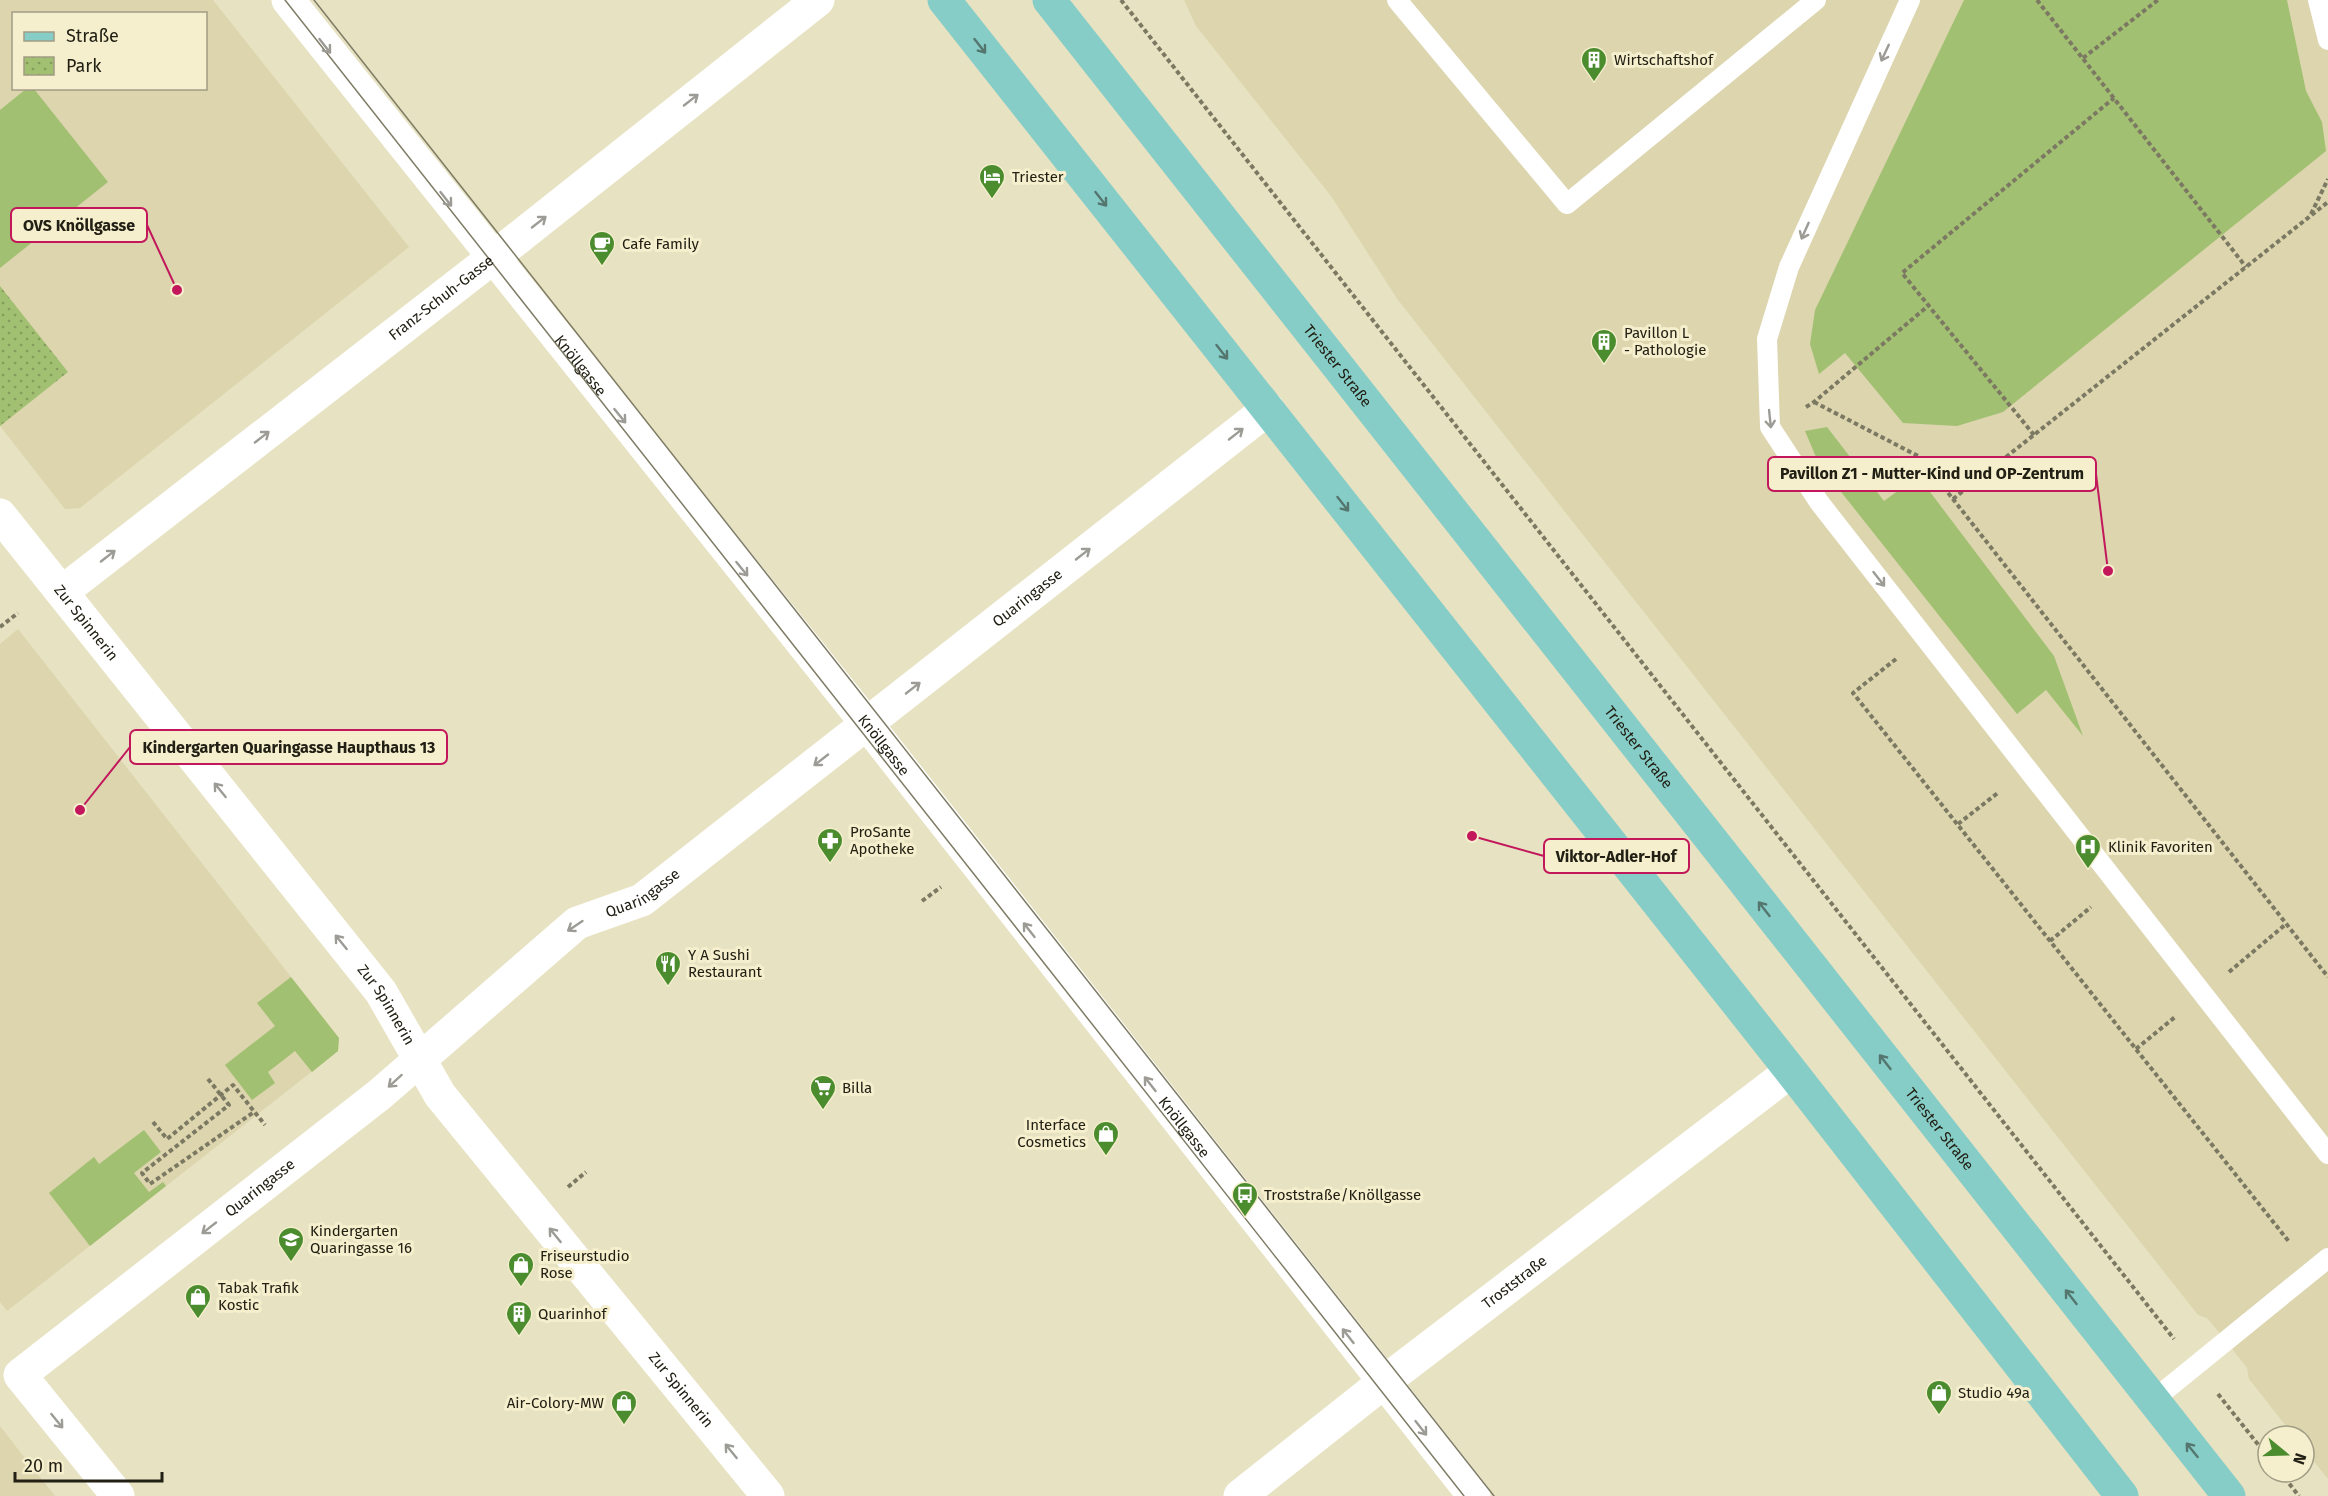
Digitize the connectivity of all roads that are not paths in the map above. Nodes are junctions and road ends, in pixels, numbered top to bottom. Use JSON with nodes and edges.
{"nodes":[{"id":1,"x":288,"y":0,"type":"edge"},
{"id":2,"x":818,"y":0,"type":"edge"},
{"id":3,"x":944,"y":0,"type":"edge"},
{"id":4,"x":1049,"y":0,"type":"edge"},
{"id":5,"x":1397,"y":0,"type":"edge"},
{"id":6,"x":1816,"y":0,"type":"edge"},
{"id":7,"x":1910,"y":0,"type":"edge"},
{"id":8,"x":2318,"y":0,"type":"edge"},
{"id":9,"x":2328,"y":40,"type":"edge"},
{"id":10,"x":493,"y":258,"type":"junction"},
{"id":11,"x":1268,"y":409,"type":"junction"},
{"id":12,"x":0,"y":515,"type":"edge"},
{"id":13,"x":62,"y":592,"type":"junction"},
{"id":14,"x":867,"y":724,"type":"junction"},
{"id":15,"x":420,"y":1059,"type":"junction"},
{"id":16,"x":1791,"y":1071,"type":"junction"},
{"id":17,"x":2328,"y":1154,"type":"edge"},
{"id":18,"x":2328,"y":1258,"type":"edge"},
{"id":19,"x":1384,"y":1382,"type":"junction"},
{"id":20,"x":2152,"y":1401,"type":"junction"},
{"id":21,"x":118,"y":1496,"type":"edge"},
{"id":22,"x":768,"y":1496,"type":"edge"},
{"id":23,"x":1240,"y":1496,"type":"edge"},
{"id":24,"x":1474,"y":1496,"type":"edge"},
{"id":25,"x":2122,"y":1496,"type":"edge"},
{"id":26,"x":2229,"y":1496,"type":"edge"}],
"edges":[{"from":1,"to":10,"type":"street","name":"Knöllgasse","one_way":true},
{"from":10,"to":2,"type":"street","name":"Franz-Schuh-Gasse","one_way":true},
{"from":3,"to":11,"type":"main road","one_way":true},
{"from":20,"to":4,"type":"main road","name":"Triester Straße","one_way":true},
{"from":5,"to":6,"type":"lane"},
{"from":7,"to":17,"type":"lane","one_way":true},
{"from":8,"to":9,"type":"lane"},
{"from":13,"to":10,"type":"street","name":"Franz-Schuh-Gasse","one_way":true},
{"from":10,"to":14,"type":"street","name":"Knöllgasse","one_way":true},
{"from":14,"to":11,"type":"street","name":"Quaringasse","one_way":true},
{"from":11,"to":16,"type":"main road","one_way":true},
{"from":12,"to":13,"type":"street","name":"Zur Spinnerin"},
{"from":15,"to":13,"type":"street","name":"Zur Spinnerin","one_way":true},
{"from":14,"to":15,"type":"street","name":"Quaringasse","one_way":true},
{"from":19,"to":14,"type":"street","name":"Knöllgasse","one_way":true},
{"from":15,"to":21,"type":"street","name":"Quaringasse","one_way":true},
{"from":22,"to":15,"type":"street","name":"Zur Spinnerin","one_way":true},
{"from":16,"to":19,"type":"street","name":"Troststraße"},
{"from":16,"to":25,"type":"main road"},
{"from":18,"to":20,"type":"lane"},
{"from":19,"to":23,"type":"street","name":"Troststraße"},
{"from":19,"to":24,"type":"street","name":"Knöllgasse","one_way":true},
{"from":26,"to":20,"type":"main road","name":"Triester Straße","one_way":true}]}
